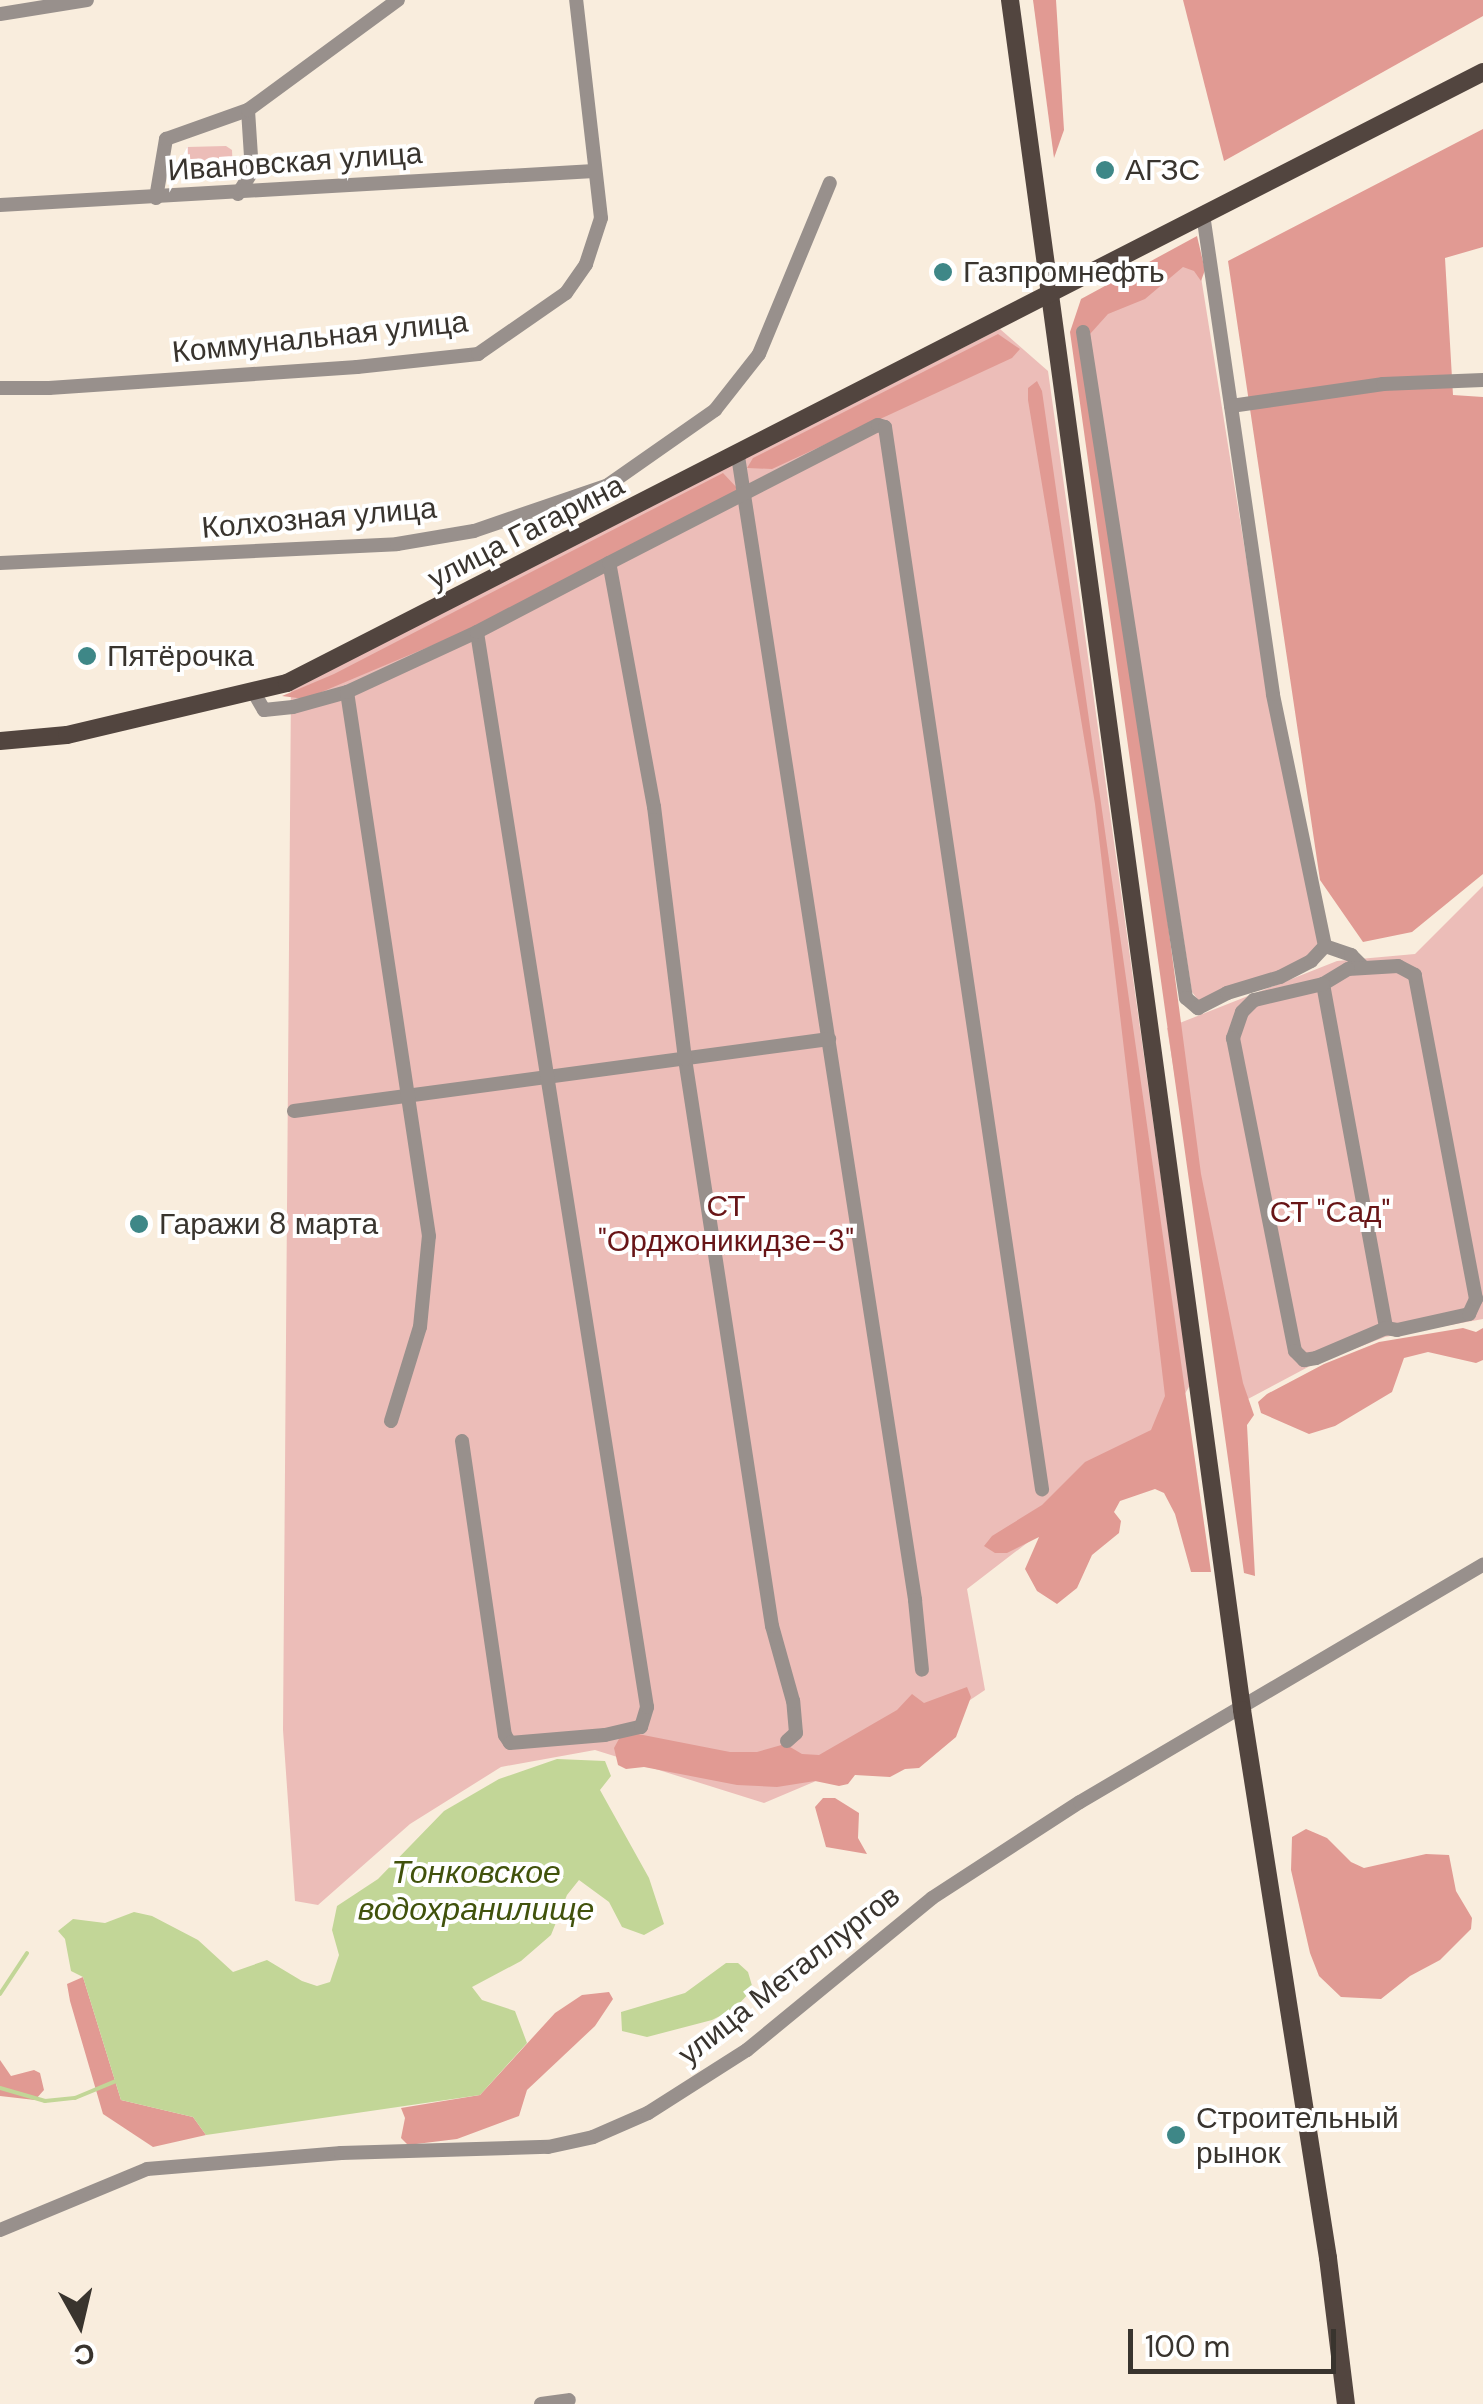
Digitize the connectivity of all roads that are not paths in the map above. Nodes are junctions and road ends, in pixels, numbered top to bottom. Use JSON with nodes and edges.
{"nodes":[{"id":1,"x":87,"y":0,"type":"edge"},
{"id":2,"x":398,"y":0,"type":"edge"},
{"id":3,"x":576,"y":0,"type":"edge"},
{"id":4,"x":1010,"y":0,"type":"edge"},
{"id":5,"x":0,"y":14,"type":"edge"},
{"id":6,"x":1483,"y":72,"type":"edge"},
{"id":7,"x":248,"y":110,"type":"junction"},
{"id":8,"x":594,"y":171,"type":"junction"},
{"id":9,"x":830,"y":183,"type":"dead end"},
{"id":10,"x":238,"y":194,"type":"junction"},
{"id":11,"x":156,"y":198,"type":"junction"},
{"id":12,"x":0,"y":206,"type":"edge"},
{"id":13,"x":1203,"y":216,"type":"junction"},
{"id":14,"x":1051,"y":295,"type":"junction"},
{"id":15,"x":1083,"y":332,"type":"dead end"},
{"id":16,"x":1483,"y":380,"type":"edge"},
{"id":17,"x":0,"y":388,"type":"edge"},
{"id":18,"x":1231,"y":406,"type":"junction"},
{"id":19,"x":738,"y":456,"type":"junction"},
{"id":20,"x":746,"y":492,"type":"junction"},
{"id":21,"x":0,"y":563,"type":"edge"},
{"id":22,"x":609,"y":563,"type":"junction"},
{"id":23,"x":478,"y":632,"type":"junction"},
{"id":24,"x":253,"y":691,"type":"junction"},
{"id":25,"x":347,"y":692,"type":"junction"},
{"id":26,"x":0,"y":741,"type":"edge"},
{"id":27,"x":1324,"y":946,"type":"junction"},
{"id":28,"x":1363,"y":967,"type":"junction"},
{"id":29,"x":1322,"y":984,"type":"junction"},
{"id":30,"x":829,"y":1039,"type":"junction"},
{"id":31,"x":685,"y":1059,"type":"junction"},
{"id":32,"x":548,"y":1077,"type":"junction"},
{"id":33,"x":410,"y":1095,"type":"junction"},
{"id":34,"x":294,"y":1111,"type":"dead end"},
{"id":35,"x":1386,"y":1328,"type":"junction"},
{"id":36,"x":391,"y":1420,"type":"dead end"},
{"id":37,"x":462,"y":1440,"type":"dead end"},
{"id":38,"x":1042,"y":1488,"type":"dead end"},
{"id":39,"x":1483,"y":1565,"type":"edge"},
{"id":40,"x":922,"y":1670,"type":"dead end"},
{"id":41,"x":1242,"y":1710,"type":"junction"},
{"id":42,"x":787,"y":1740,"type":"dead end"},
{"id":43,"x":0,"y":2230,"type":"edge"},
{"id":44,"x":570,"y":2400,"type":"dead end"},
{"id":45,"x":542,"y":2404,"type":"edge"},
{"id":46,"x":1346,"y":2404,"type":"edge"}],
"edges":[{"from":1,"to":5,"type":"street"},
{"from":2,"to":7,"type":"street"},
{"from":3,"to":8,"type":"street","name":"Коммунальная улица"},
{"from":4,"to":14,"type":"main road"},
{"from":6,"to":13,"type":"main road","name":"улица Гагарина"},
{"from":7,"to":10,"type":"street"},
{"from":7,"to":11,"type":"street"},
{"from":8,"to":10,"type":"street","name":"Ивановская улица"},
{"from":8,"to":17,"type":"street","name":"Коммунальная улица"},
{"from":9,"to":21,"type":"street","name":"Колхозная улица"},
{"from":10,"to":11,"type":"street","name":"Ивановская улица"},
{"from":11,"to":12,"type":"street","name":"Ивановская улица"},
{"from":13,"to":14,"type":"main road","name":"улица Гагарина"},
{"from":13,"to":18,"type":"street"},
{"from":14,"to":19,"type":"main road","name":"улица Гагарина"},
{"from":14,"to":41,"type":"main road"},
{"from":15,"to":27,"type":"street"},
{"from":16,"to":18,"type":"street"},
{"from":18,"to":27,"type":"street"},
{"from":19,"to":20,"type":"street"},
{"from":19,"to":24,"type":"main road","name":"улица Гагарина"},
{"from":20,"to":22,"type":"street"},
{"from":20,"to":30,"type":"street"},
{"from":20,"to":38,"type":"street"},
{"from":22,"to":23,"type":"street"},
{"from":22,"to":31,"type":"street"},
{"from":23,"to":25,"type":"street"},
{"from":23,"to":32,"type":"street"},
{"from":24,"to":25,"type":"street"},
{"from":24,"to":26,"type":"main road","name":"улица Гагарина"},
{"from":25,"to":33,"type":"street"},
{"from":27,"to":28,"type":"street"},
{"from":28,"to":29,"type":"street"},
{"from":28,"to":35,"type":"street"},
{"from":29,"to":35,"type":"street"},
{"from":29,"to":35,"type":"street"},
{"from":30,"to":31,"type":"street"},
{"from":30,"to":40,"type":"street"},
{"from":31,"to":32,"type":"street"},
{"from":31,"to":42,"type":"street"},
{"from":32,"to":33,"type":"street"},
{"from":32,"to":37,"type":"street"},
{"from":33,"to":34,"type":"street"},
{"from":33,"to":36,"type":"street"},
{"from":39,"to":41,"type":"street","name":"улица Металлургов"},
{"from":41,"to":43,"type":"street","name":"улица Металлургов"},
{"from":41,"to":46,"type":"main road"},
{"from":44,"to":45,"type":"street"}]}
